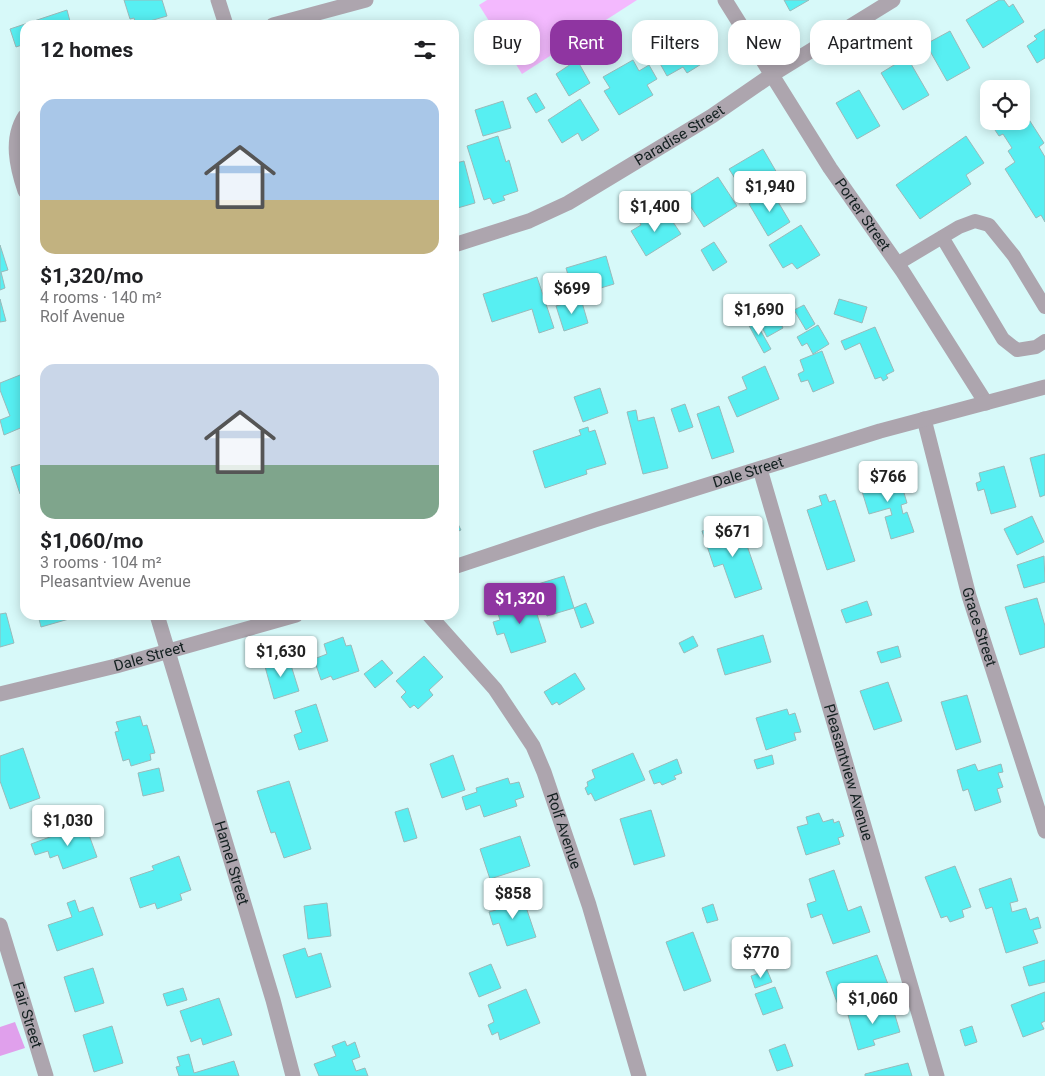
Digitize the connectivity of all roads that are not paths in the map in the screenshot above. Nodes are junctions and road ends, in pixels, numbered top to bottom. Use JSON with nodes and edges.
{"nodes":[{"id":1,"x":218,"y":0,"type":"edge"},
{"id":2,"x":366,"y":0,"type":"edge"},
{"id":3,"x":726,"y":0,"type":"edge"},
{"id":4,"x":893,"y":0,"type":"edge"},
{"id":5,"x":224,"y":20,"type":"edge"},
{"id":6,"x":292,"y":20,"type":"edge"},
{"id":7,"x":773,"y":74,"type":"junction"},
{"id":8,"x":20,"y":126,"type":"edge"},
{"id":9,"x":20,"y":172,"type":"edge"},
{"id":10,"x":942,"y":237,"type":"junction"},
{"id":11,"x":459,"y":243,"type":"edge"},
{"id":12,"x":897,"y":264,"type":"junction"},
{"id":13,"x":1045,"y":307,"type":"edge"},
{"id":14,"x":1045,"y":341,"type":"edge"},
{"id":15,"x":1045,"y":387,"type":"edge"},
{"id":16,"x":986,"y":403,"type":"junction"},
{"id":17,"x":924,"y":419,"type":"junction"},
{"id":18,"x":760,"y":469,"type":"junction"},
{"id":19,"x":459,"y":564,"type":"edge"},
{"id":20,"x":159,"y":620,"type":"edge"},
{"id":21,"x":278,"y":620,"type":"edge"},
{"id":22,"x":433,"y":620,"type":"edge"},
{"id":23,"x":168,"y":651,"type":"junction"},
{"id":24,"x":0,"y":694,"type":"edge"},
{"id":25,"x":1045,"y":831,"type":"edge"},
{"id":26,"x":0,"y":925,"type":"edge"},
{"id":27,"x":46,"y":1076,"type":"edge"},
{"id":28,"x":293,"y":1076,"type":"edge"},
{"id":29,"x":639,"y":1076,"type":"edge"},
{"id":30,"x":936,"y":1076,"type":"edge"}],
"edges":[{"from":1,"to":5,"type":"street"},
{"from":2,"to":6,"type":"street"},
{"from":3,"to":7,"type":"street","name":"Porter Street"},
{"from":4,"to":7,"type":"street","name":"Paradise Street"},
{"from":7,"to":11,"type":"street","name":"Paradise Street"},
{"from":7,"to":12,"type":"street","name":"Porter Street"},
{"from":8,"to":9,"type":"street"},
{"from":10,"to":12,"type":"lane"},
{"from":10,"to":13,"type":"lane"},
{"from":10,"to":14,"type":"lane"},
{"from":12,"to":16,"type":"street","name":"Porter Street"},
{"from":15,"to":16,"type":"street","name":"Dale Street"},
{"from":16,"to":17,"type":"street","name":"Dale Street"},
{"from":17,"to":18,"type":"street","name":"Dale Street"},
{"from":17,"to":25,"type":"street","name":"Grace Street"},
{"from":18,"to":19,"type":"street","name":"Dale Street"},
{"from":18,"to":30,"type":"street","name":"Pleasantview Avenue"},
{"from":20,"to":23,"type":"street","name":"Hamel Street"},
{"from":21,"to":23,"type":"street","name":"Dale Street"},
{"from":22,"to":29,"type":"street","name":"Rolf Avenue"},
{"from":23,"to":24,"type":"street","name":"Dale Street"},
{"from":23,"to":28,"type":"street","name":"Hamel Street"},
{"from":26,"to":27,"type":"street","name":"Fair Street"}]}
